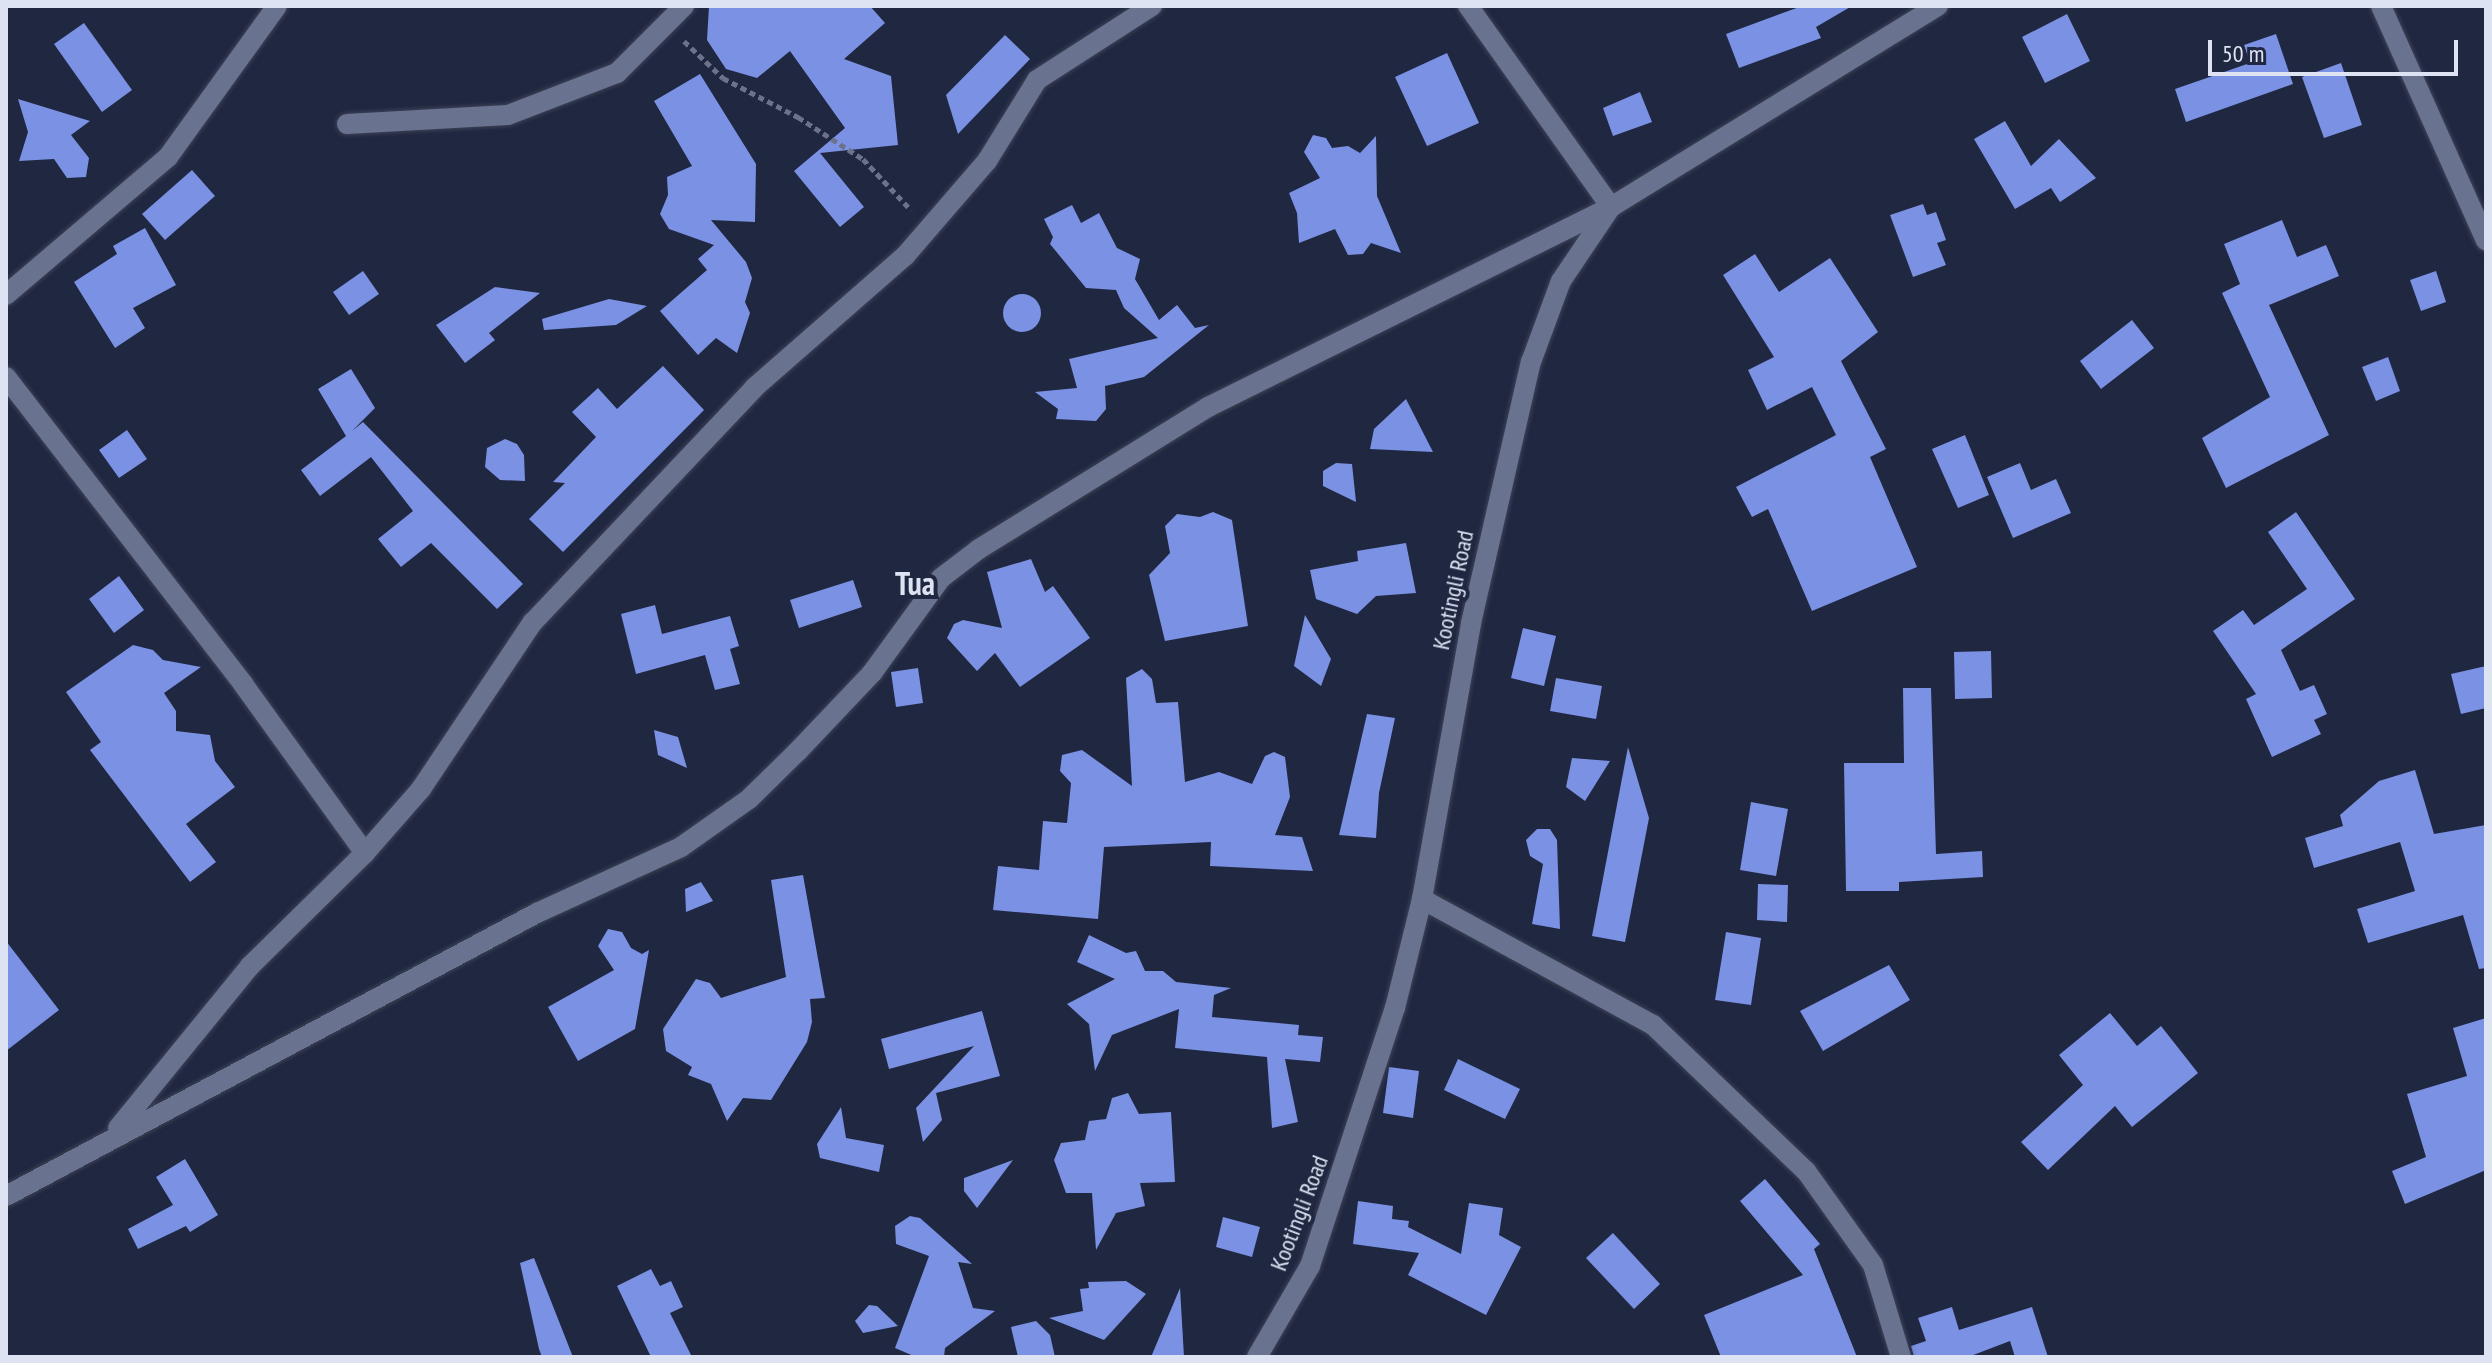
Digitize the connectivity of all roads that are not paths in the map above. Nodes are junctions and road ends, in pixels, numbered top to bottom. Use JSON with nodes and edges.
{"nodes":[{"id":1,"x":277,"y":6,"type":"edge"},
{"id":2,"x":684,"y":6,"type":"edge"},
{"id":3,"x":1152,"y":6,"type":"edge"},
{"id":4,"x":1468,"y":6,"type":"edge"},
{"id":5,"x":1938,"y":6,"type":"edge"},
{"id":6,"x":2381,"y":6,"type":"edge"},
{"id":7,"x":347,"y":124,"type":"dead end"},
{"id":8,"x":1611,"y":207,"type":"junction"},
{"id":9,"x":2486,"y":241,"type":"edge"},
{"id":10,"x":6,"y":295,"type":"edge"},
{"id":11,"x":6,"y":377,"type":"edge"},
{"id":12,"x":365,"y":853,"type":"junction"},
{"id":13,"x":1422,"y":899,"type":"junction"},
{"id":14,"x":112,"y":1135,"type":"junction"},
{"id":15,"x":6,"y":1196,"type":"edge"},
{"id":16,"x":1257,"y":1357,"type":"edge"},
{"id":17,"x":1901,"y":1357,"type":"edge"}],
"edges":[{"from":1,"to":10,"type":"street"},
{"from":2,"to":7,"type":"street"},
{"from":3,"to":12,"type":"street"},
{"from":4,"to":8,"type":"street"},
{"from":5,"to":8,"type":"street","name":"Kootingli Road"},
{"from":6,"to":9,"type":"street"},
{"from":8,"to":13,"type":"street","name":"Kootingli Road"},
{"from":8,"to":14,"type":"street"},
{"from":11,"to":12,"type":"street"},
{"from":12,"to":14,"type":"street"},
{"from":13,"to":16,"type":"street","name":"Kootingli Road"},
{"from":13,"to":17,"type":"street"},
{"from":14,"to":15,"type":"street"}]}
